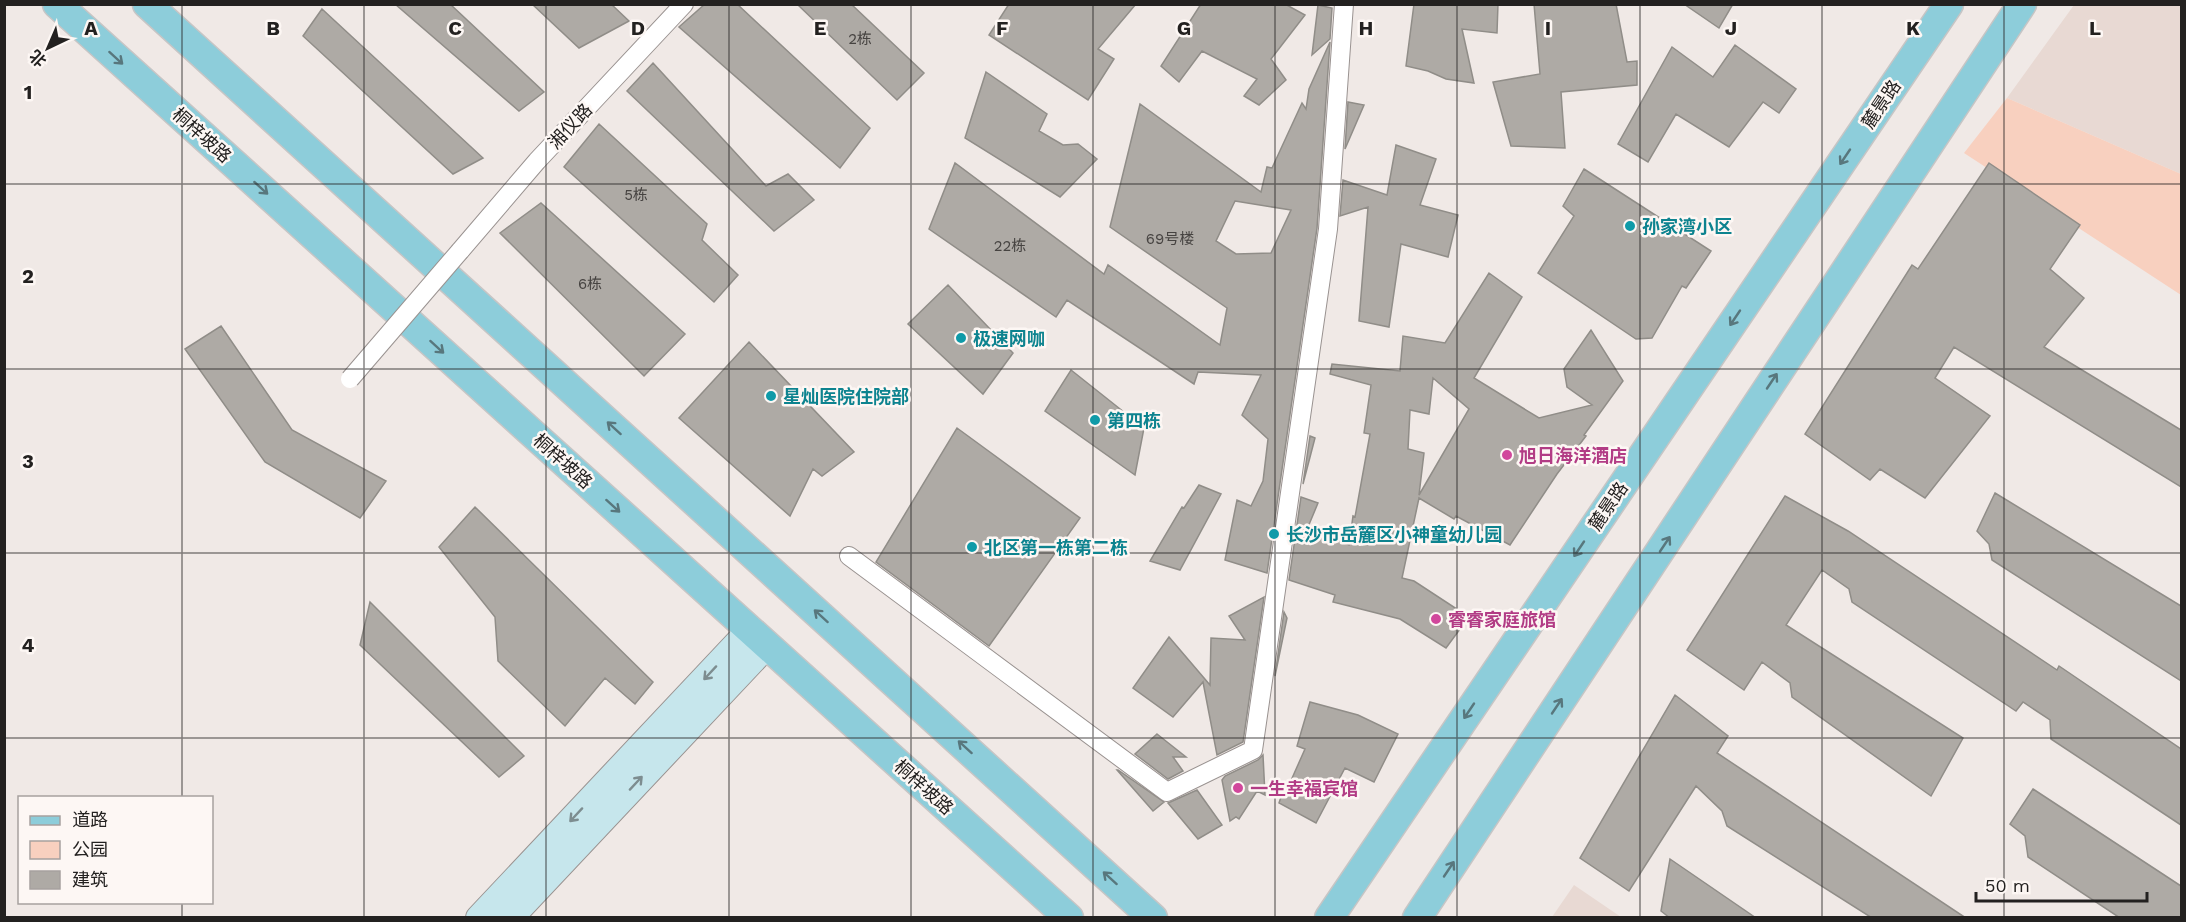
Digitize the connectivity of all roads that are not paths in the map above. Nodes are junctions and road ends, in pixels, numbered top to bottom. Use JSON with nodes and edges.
{"nodes":[{"id":1,"x":57,"y":4,"type":"edge"},
{"id":2,"x":147,"y":4,"type":"edge"},
{"id":3,"x":684,"y":4,"type":"edge"},
{"id":4,"x":1344,"y":4,"type":"edge"},
{"id":5,"x":1949,"y":4,"type":"edge"},
{"id":6,"x":2022,"y":4,"type":"edge"},
{"id":7,"x":350,"y":379,"type":"dead end"},
{"id":8,"x":849,"y":556,"type":"dead end"},
{"id":9,"x":759,"y":638,"type":"junction"},
{"id":10,"x":479,"y":918,"type":"edge"},
{"id":11,"x":510,"y":918,"type":"edge"},
{"id":12,"x":1069,"y":918,"type":"edge"},
{"id":13,"x":1153,"y":918,"type":"edge"},
{"id":14,"x":1329,"y":918,"type":"edge"},
{"id":15,"x":1417,"y":918,"type":"edge"}],
"edges":[{"from":1,"to":9,"type":"main road","name":"桐梓坡路","one_way":true},
{"from":13,"to":2,"type":"main road","one_way":true},
{"from":3,"to":7,"type":"street","name":"湘仪路","bridge":true},
{"from":4,"to":8,"type":"street"},
{"from":5,"to":14,"type":"main road","name":"麓景路","one_way":true},
{"from":15,"to":6,"type":"main road","one_way":true},
{"from":9,"to":10,"type":"street","one_way":true},
{"from":11,"to":9,"type":"street","one_way":true},
{"from":9,"to":12,"type":"main road","name":"桐梓坡路"}]}
